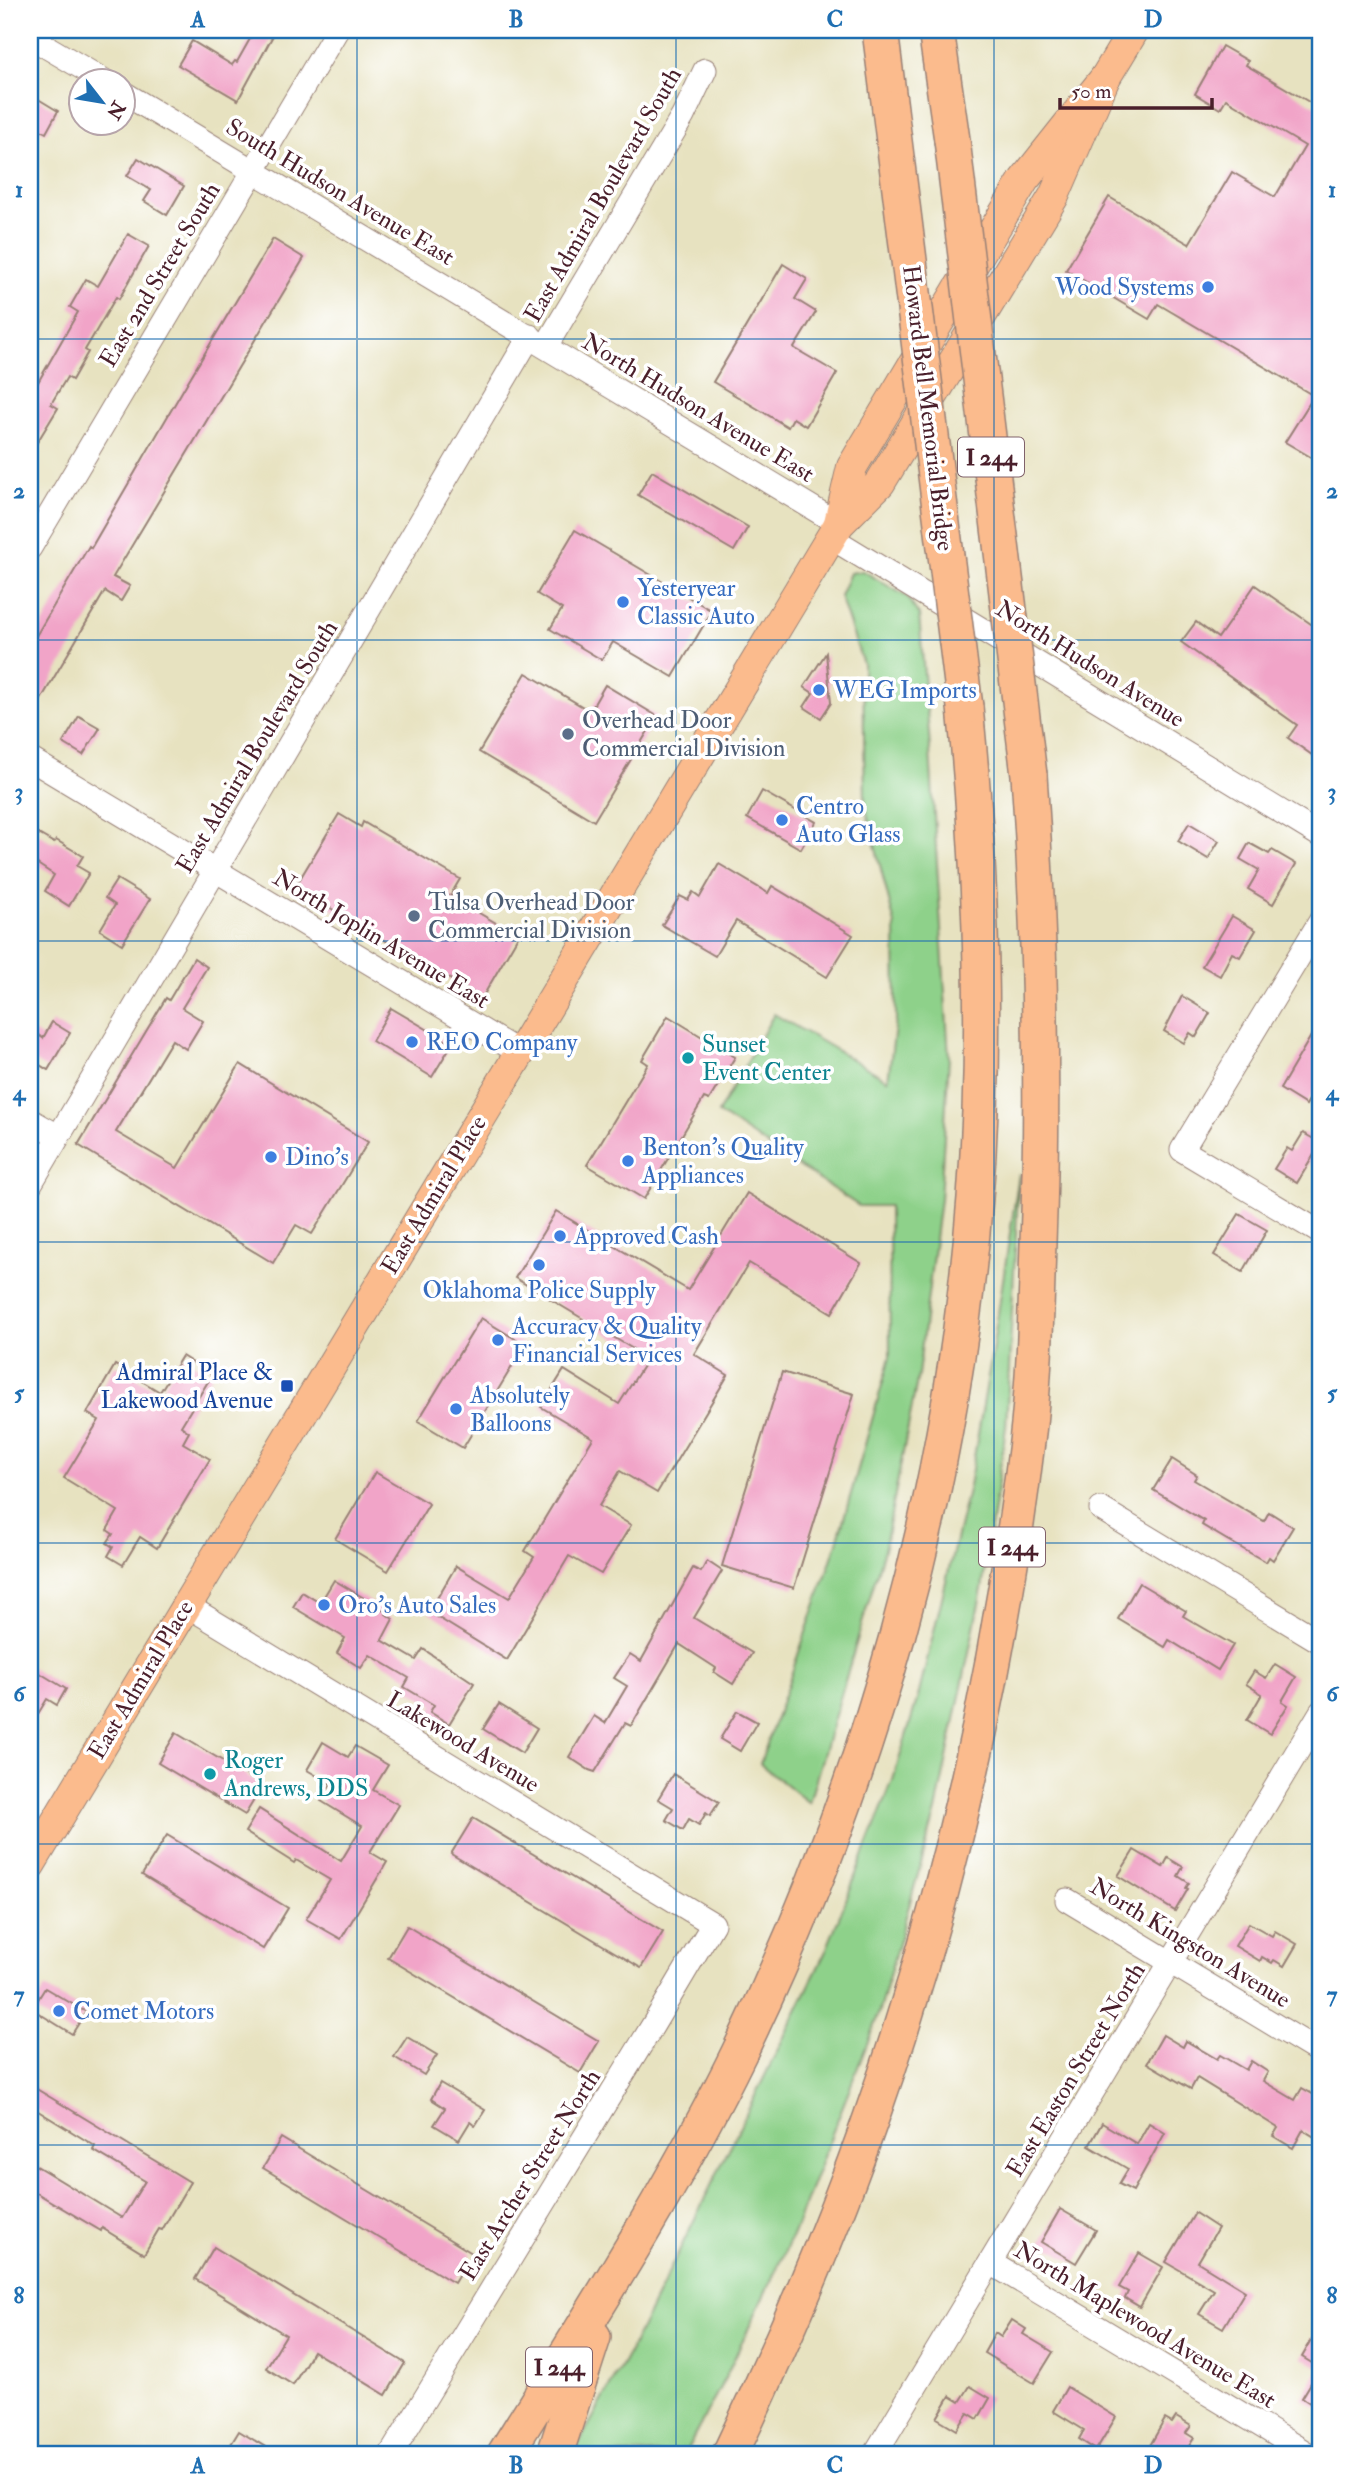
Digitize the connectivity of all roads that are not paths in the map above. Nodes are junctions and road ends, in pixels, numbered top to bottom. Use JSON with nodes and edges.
{"nodes":[{"id":1,"x":337,"y":30,"type":"edge"},
{"id":2,"x":880,"y":30,"type":"edge"},
{"id":3,"x":936,"y":30,"type":"edge"},
{"id":4,"x":1134,"y":30,"type":"edge"},
{"id":5,"x":30,"y":37,"type":"edge"},
{"id":6,"x":79,"y":66,"type":"edge"},
{"id":7,"x":705,"y":70,"type":"dead end"},
{"id":8,"x":136,"y":100,"type":"edge"},
{"id":9,"x":253,"y":170,"type":"junction"},
{"id":10,"x":538,"y":341,"type":"junction"},
{"id":11,"x":834,"y":530,"type":"junction"},
{"id":12,"x":30,"y":548,"type":"edge"},
{"id":13,"x":30,"y":759,"type":"edge"},
{"id":14,"x":1321,"y":836,"type":"edge"},
{"id":15,"x":214,"y":871,"type":"junction"},
{"id":16,"x":1321,"y":920,"type":"edge"},
{"id":17,"x":520,"y":1053,"type":"junction"},
{"id":18,"x":30,"y":1120,"type":"edge"},
{"id":19,"x":58,"y":1136,"type":"junction"},
{"id":20,"x":30,"y":1185,"type":"edge"},
{"id":21,"x":1321,"y":1233,"type":"edge"},
{"id":22,"x":1101,"y":1510,"type":"dead end"},
{"id":23,"x":186,"y":1605,"type":"junction"},
{"id":24,"x":1321,"y":1642,"type":"edge"},
{"id":25,"x":1321,"y":1712,"type":"edge"},
{"id":26,"x":30,"y":1865,"type":"edge"},
{"id":27,"x":1068,"y":1900,"type":"dead end"},
{"id":28,"x":713,"y":1924,"type":"joint"},
{"id":29,"x":1171,"y":1963,"type":"junction"},
{"id":30,"x":1321,"y":2053,"type":"edge"},
{"id":31,"x":991,"y":2263,"type":"junction"},
{"id":32,"x":612,"y":2280,"type":"junction"},
{"id":33,"x":804,"y":2292,"type":"junction"},
{"id":34,"x":391,"y":2454,"type":"edge"},
{"id":35,"x":506,"y":2454,"type":"edge"},
{"id":36,"x":555,"y":2454,"type":"edge"},
{"id":37,"x":704,"y":2454,"type":"edge"},
{"id":38,"x":730,"y":2454,"type":"edge"},
{"id":39,"x":875,"y":2454,"type":"edge"},
{"id":40,"x":1308,"y":2454,"type":"edge"}],
"edges":[{"from":1,"to":9,"type":"street","name":"East 2nd Street South"},
{"from":2,"to":32,"type":"highway","name":"Howard Bell Memorial Bridge","number":"I 244","bridge":true},
{"from":3,"to":33,"type":"highway","number":"I 244","bridge":true},
{"from":4,"to":11,"type":"main road","name":"East Admiral Place"},
{"from":5,"to":6,"type":"street"},
{"from":7,"to":10,"type":"street","name":"East Admiral Boulevard South"},
{"from":8,"to":9,"type":"street","name":"South Hudson Avenue East"},
{"from":9,"to":10,"type":"street","name":"South Hudson Avenue East"},
{"from":9,"to":12,"type":"street","name":"East 2nd Street South"},
{"from":10,"to":11,"type":"street","name":"North Hudson Avenue East"},
{"from":10,"to":15,"type":"street","name":"East Admiral Boulevard South"},
{"from":11,"to":14,"type":"street","name":"North Hudson Avenue"},
{"from":11,"to":17,"type":"main road","name":"East Admiral Place"},
{"from":13,"to":15,"type":"street","name":"North Joplin Avenue East"},
{"from":15,"to":17,"type":"street","name":"North Joplin Avenue East"},
{"from":15,"to":19,"type":"street","name":"East Admiral Boulevard South"},
{"from":16,"to":21,"type":"street"},
{"from":17,"to":23,"type":"main road","name":"East Admiral Place"},
{"from":18,"to":19,"type":"street"},
{"from":19,"to":20,"type":"street","name":"East Admiral Boulevard South"},
{"from":22,"to":24,"type":"street"},
{"from":23,"to":26,"type":"main road","name":"East Admiral Place"},
{"from":23,"to":28,"type":"street","name":"Lakewood Avenue"},
{"from":25,"to":29,"type":"street","name":"East Easton Street North"},
{"from":27,"to":29,"type":"street","name":"North Kingston Avenue"},
{"from":28,"to":34,"type":"street","name":"East Archer Street North"},
{"from":29,"to":30,"type":"street","name":"North Kingston Avenue"},
{"from":29,"to":31,"type":"street","name":"East Easton Street North"},
{"from":31,"to":39,"type":"street","name":"East Easton Street North"},
{"from":31,"to":40,"type":"street","name":"North Maplewood Avenue East"},
{"from":32,"to":35,"type":"highway","number":"I 244"},
{"from":32,"to":36,"type":"highway"},
{"from":33,"to":37,"type":"highway"},
{"from":33,"to":38,"type":"highway","number":"I 244"}]}
